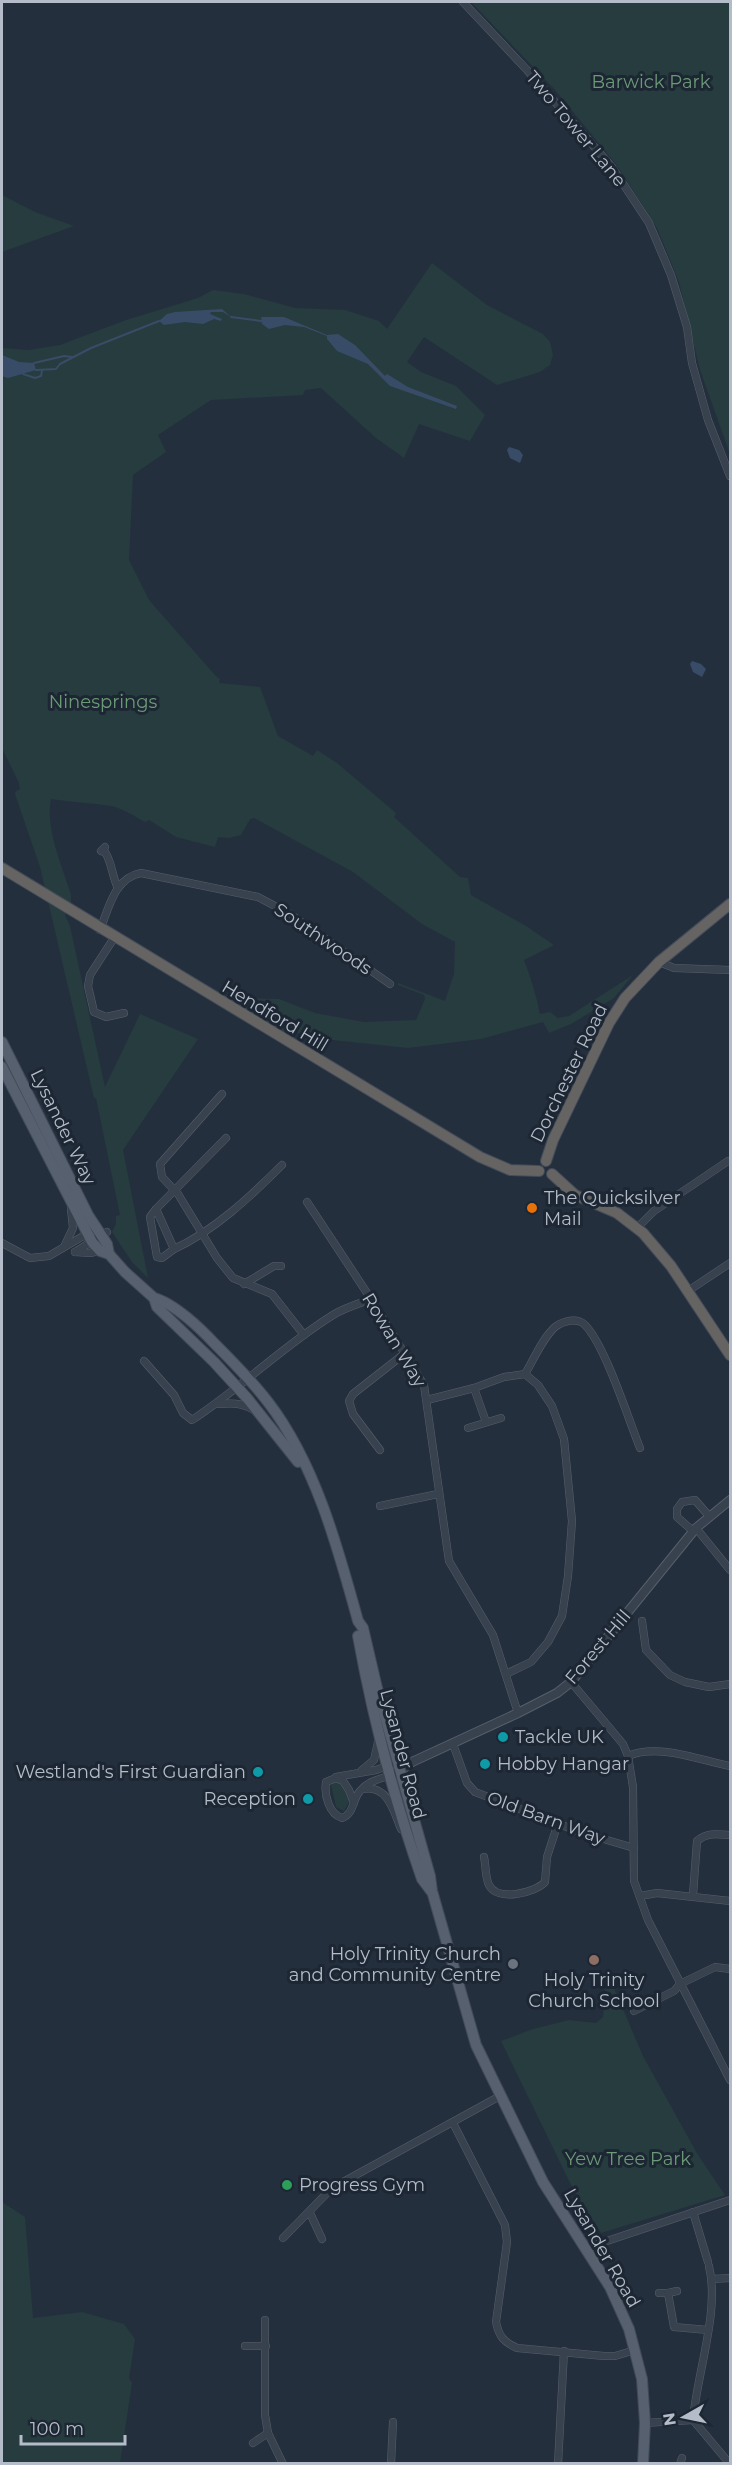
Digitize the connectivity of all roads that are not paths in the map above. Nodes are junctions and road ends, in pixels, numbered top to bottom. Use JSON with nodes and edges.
{"nodes":[{"id":1,"x":463,"y":2,"type":"edge"},
{"id":2,"x":730,"y":476,"type":"edge"},
{"id":3,"x":105,"y":847,"type":"dead end"},
{"id":4,"x":2,"y":868,"type":"edge"},
{"id":5,"x":117,"y":886,"type":"junction"},
{"id":6,"x":730,"y":904,"type":"edge"},
{"id":7,"x":100,"y":930,"type":"junction"},
{"id":8,"x":114,"y":938,"type":"junction"},
{"id":9,"x":659,"y":962,"type":"junction"},
{"id":10,"x":730,"y":970,"type":"edge"},
{"id":11,"x":390,"y":984,"type":"dead end"},
{"id":12,"x":124,"y":1012,"type":"dead end"},
{"id":13,"x":2,"y":1042,"type":"edge"},
{"id":14,"x":2,"y":1067,"type":"edge"},
{"id":15,"x":222,"y":1094,"type":"dead end"},
{"id":16,"x":226,"y":1138,"type":"dead end"},
{"id":17,"x":546,"y":1161,"type":"junction"},
{"id":18,"x":728,"y":1161,"type":"dead end"},
{"id":19,"x":282,"y":1165,"type":"dead end"},
{"id":20,"x":539,"y":1171,"type":"junction"},
{"id":21,"x":552,"y":1174,"type":"junction"},
{"id":22,"x":174,"y":1189,"type":"junction"},
{"id":23,"x":306,"y":1202,"type":"dead end"},
{"id":24,"x":70,"y":1204,"type":"junction"},
{"id":25,"x":156,"y":1209,"type":"junction"},
{"id":26,"x":637,"y":1228,"type":"junction"},
{"id":27,"x":202,"y":1233,"type":"junction"},
{"id":28,"x":96,"y":1234,"type":"junction"},
{"id":29,"x":2,"y":1242,"type":"edge"},
{"id":30,"x":63,"y":1249,"type":"junction"},
{"id":31,"x":174,"y":1250,"type":"junction"},
{"id":32,"x":75,"y":1252,"type":"junction"},
{"id":33,"x":104,"y":1252,"type":"junction"},
{"id":34,"x":730,"y":1263,"type":"edge"},
{"id":35,"x":281,"y":1266,"type":"dead end"},
{"id":36,"x":244,"y":1284,"type":"junction"},
{"id":37,"x":688,"y":1290,"type":"junction"},
{"id":38,"x":154,"y":1298,"type":"junction"},
{"id":39,"x":371,"y":1299,"type":"junction"},
{"id":40,"x":304,"y":1335,"type":"junction"},
{"id":41,"x":404,"y":1354,"type":"junction"},
{"id":42,"x":730,"y":1355,"type":"edge"},
{"id":43,"x":144,"y":1361,"type":"dead end"},
{"id":44,"x":525,"y":1374,"type":"junction"},
{"id":45,"x":248,"y":1378,"type":"junction"},
{"id":46,"x":474,"y":1388,"type":"junction"},
{"id":47,"x":237,"y":1389,"type":"junction"},
{"id":48,"x":427,"y":1400,"type":"junction"},
{"id":49,"x":215,"y":1404,"type":"junction"},
{"id":50,"x":261,"y":1415,"type":"junction"},
{"id":51,"x":501,"y":1418,"type":"dead end"},
{"id":52,"x":486,"y":1422,"type":"junction"},
{"id":53,"x":468,"y":1428,"type":"dead end"},
{"id":54,"x":640,"y":1448,"type":"dead end"},
{"id":55,"x":380,"y":1450,"type":"dead end"},
{"id":56,"x":313,"y":1485,"type":"junction"},
{"id":57,"x":438,"y":1494,"type":"junction"},
{"id":58,"x":730,"y":1500,"type":"edge"},
{"id":59,"x":380,"y":1506,"type":"dead end"},
{"id":60,"x":710,"y":1516,"type":"junction"},
{"id":61,"x":694,"y":1529,"type":"junction"},
{"id":62,"x":730,"y":1570,"type":"edge"},
{"id":63,"x":358,"y":1621,"type":"junction"},
{"id":64,"x":642,"y":1621,"type":"dead end"},
{"id":65,"x":506,"y":1674,"type":"junction"},
{"id":66,"x":572,"y":1682,"type":"junction"},
{"id":67,"x":730,"y":1684,"type":"edge"},
{"id":68,"x":518,"y":1713,"type":"junction"},
{"id":69,"x":378,"y":1735,"type":"junction"},
{"id":70,"x":453,"y":1744,"type":"junction"},
{"id":71,"x":628,"y":1756,"type":"junction"},
{"id":72,"x":730,"y":1766,"type":"edge"},
{"id":73,"x":399,"y":1767,"type":"junction"},
{"id":74,"x":388,"y":1771,"type":"junction"},
{"id":75,"x":357,"y":1772,"type":"junction"},
{"id":76,"x":336,"y":1778,"type":"junction"},
{"id":77,"x":362,"y":1789,"type":"junction"},
{"id":78,"x":354,"y":1803,"type":"junction"},
{"id":79,"x":558,"y":1823,"type":"junction"},
{"id":80,"x":730,"y":1835,"type":"edge"},
{"id":81,"x":634,"y":1848,"type":"junction"},
{"id":82,"x":414,"y":1856,"type":"junction"},
{"id":83,"x":484,"y":1857,"type":"dead end"},
{"id":84,"x":432,"y":1891,"type":"junction"},
{"id":85,"x":693,"y":1895,"type":"junction"},
{"id":86,"x":640,"y":1896,"type":"junction"},
{"id":87,"x":730,"y":1901,"type":"edge"},
{"id":88,"x":730,"y":1969,"type":"edge"},
{"id":89,"x":680,"y":1984,"type":"junction"},
{"id":90,"x":634,"y":2011,"type":"dead end"},
{"id":91,"x":730,"y":2080,"type":"edge"},
{"id":92,"x":501,"y":2096,"type":"junction"},
{"id":93,"x":453,"y":2123,"type":"junction"},
{"id":94,"x":730,"y":2200,"type":"edge"},
{"id":95,"x":693,"y":2212,"type":"junction"},
{"id":96,"x":310,"y":2213,"type":"junction"},
{"id":97,"x":283,"y":2238,"type":"dead end"},
{"id":98,"x":321,"y":2239,"type":"dead end"},
{"id":99,"x":586,"y":2248,"type":"junction"},
{"id":100,"x":730,"y":2278,"type":"edge"},
{"id":101,"x":712,"y":2279,"type":"junction"},
{"id":102,"x":677,"y":2291,"type":"dead end"},
{"id":103,"x":659,"y":2293,"type":"dead end"},
{"id":104,"x":668,"y":2293,"type":"junction"},
{"id":105,"x":265,"y":2320,"type":"dead end"},
{"id":106,"x":708,"y":2330,"type":"junction"},
{"id":107,"x":245,"y":2346,"type":"dead end"},
{"id":108,"x":266,"y":2346,"type":"junction"},
{"id":109,"x":564,"y":2350,"type":"junction"},
{"id":110,"x":635,"y":2350,"type":"junction"},
{"id":111,"x":693,"y":2420,"type":"junction"},
{"id":112,"x":393,"y":2422,"type":"dead end"},
{"id":113,"x":645,"y":2422,"type":"junction"},
{"id":114,"x":268,"y":2433,"type":"junction"},
{"id":115,"x":253,"y":2443,"type":"dead end"},
{"id":116,"x":283,"y":2463,"type":"edge"},
{"id":117,"x":391,"y":2463,"type":"edge"},
{"id":118,"x":558,"y":2463,"type":"edge"},
{"id":119,"x":643,"y":2463,"type":"edge"},
{"id":120,"x":728,"y":2463,"type":"edge"}],
"edges":[{"from":1,"to":2,"type":"street","name":"Two Tower Lane"},
{"from":3,"to":5,"type":"street"},
{"from":4,"to":7,"type":"highway","name":"Hendford Hill"},
{"from":5,"to":7,"type":"street"},
{"from":5,"to":11,"type":"street","name":"Southwoods"},
{"from":6,"to":9,"type":"highway","name":"Dorchester Road"},
{"from":7,"to":8,"type":"highway","name":"Hendford Hill"},
{"from":8,"to":12,"type":"street"},
{"from":8,"to":20,"type":"highway","name":"Hendford Hill"},
{"from":9,"to":10,"type":"street"},
{"from":9,"to":17,"type":"highway","name":"Dorchester Road"},
{"from":13,"to":28,"type":"main road","name":"Lysander Way"},
{"from":14,"to":24,"type":"main road","name":"Lysander Way"},
{"from":15,"to":22,"type":"street"},
{"from":16,"to":22,"type":"street"},
{"from":17,"to":20,"type":"highway"},
{"from":17,"to":21,"type":"highway"},
{"from":18,"to":26,"type":"street"},
{"from":19,"to":27,"type":"street"},
{"from":20,"to":21,"type":"highway"},
{"from":21,"to":26,"type":"highway"},
{"from":22,"to":25,"type":"street"},
{"from":22,"to":27,"type":"street"},
{"from":23,"to":39,"type":"street","name":"Rowan Way"},
{"from":24,"to":28,"type":"main road","name":"Lysander Way"},
{"from":24,"to":30,"type":"street"},
{"from":25,"to":31,"type":"street"},
{"from":25,"to":31,"type":"street"},
{"from":26,"to":37,"type":"highway"},
{"from":27,"to":31,"type":"street"},
{"from":27,"to":36,"type":"street"},
{"from":28,"to":30,"type":"street"},
{"from":28,"to":32,"type":"street"},
{"from":28,"to":33,"type":"main road","name":"Lysander Road"},
{"from":29,"to":30,"type":"street"},
{"from":30,"to":32,"type":"street"},
{"from":32,"to":33,"type":"street"},
{"from":33,"to":38,"type":"main road","name":"Lysander Road"},
{"from":34,"to":37,"type":"street"},
{"from":35,"to":36,"type":"street"},
{"from":36,"to":40,"type":"street"},
{"from":37,"to":42,"type":"highway"},
{"from":38,"to":45,"type":"main road","name":"Lysander Road"},
{"from":38,"to":47,"type":"main road","name":"Lysander Road"},
{"from":39,"to":40,"type":"street"},
{"from":39,"to":41,"type":"street","name":"Rowan Way"},
{"from":40,"to":45,"type":"street"},
{"from":41,"to":48,"type":"street","name":"Rowan Way"},
{"from":41,"to":55,"type":"street"},
{"from":43,"to":49,"type":"street"},
{"from":44,"to":46,"type":"street"},
{"from":44,"to":54,"type":"street"},
{"from":44,"to":65,"type":"street"},
{"from":45,"to":47,"type":"street"},
{"from":45,"to":56,"type":"main road","name":"Lysander Road"},
{"from":46,"to":48,"type":"street"},
{"from":46,"to":52,"type":"street"},
{"from":47,"to":49,"type":"street"},
{"from":47,"to":50,"type":"main road","name":"Lysander Road"},
{"from":48,"to":57,"type":"street","name":"Rowan Way"},
{"from":49,"to":50,"type":"street"},
{"from":50,"to":56,"type":"main road","name":"Lysander Road"},
{"from":51,"to":52,"type":"street"},
{"from":52,"to":53,"type":"street"},
{"from":56,"to":63,"type":"main road","name":"Lysander Road"},
{"from":57,"to":59,"type":"street"},
{"from":57,"to":65,"type":"street","name":"Rowan Way"},
{"from":58,"to":60,"type":"street","name":"Forest Hill"},
{"from":60,"to":61,"type":"street","name":"Forest Hill"},
{"from":60,"to":61,"type":"street"},
{"from":61,"to":62,"type":"street"},
{"from":61,"to":66,"type":"street","name":"Forest Hill"},
{"from":63,"to":69,"type":"main road","name":"Lysander Road"},
{"from":63,"to":73,"type":"main road","name":"Lysander Road"},
{"from":64,"to":67,"type":"street"},
{"from":65,"to":68,"type":"street","name":"Rowan Way"},
{"from":66,"to":68,"type":"street","name":"Forest Hill"},
{"from":66,"to":71,"type":"street"},
{"from":68,"to":70,"type":"street","name":"Forest Hill"},
{"from":69,"to":74,"type":"main road","name":"Lysander Road"},
{"from":69,"to":75,"type":"street"},
{"from":70,"to":73,"type":"street","name":"Forest Hill"},
{"from":70,"to":79,"type":"street","name":"Old Barn Way"},
{"from":71,"to":72,"type":"street"},
{"from":71,"to":81,"type":"street"},
{"from":73,"to":74,"type":"street"},
{"from":73,"to":84,"type":"main road","name":"Lysander Road"},
{"from":74,"to":75,"type":"street"},
{"from":74,"to":77,"type":"street"},
{"from":74,"to":82,"type":"main road","name":"Lysander Road"},
{"from":75,"to":76,"type":"street"},
{"from":76,"to":78,"type":"street"},
{"from":76,"to":78,"type":"street"},
{"from":77,"to":78,"type":"street"},
{"from":77,"to":82,"type":"street"},
{"from":79,"to":81,"type":"street","name":"Old Barn Way"},
{"from":79,"to":83,"type":"street"},
{"from":80,"to":85,"type":"street"},
{"from":81,"to":86,"type":"street"},
{"from":82,"to":84,"type":"main road","name":"Lysander Road"},
{"from":84,"to":92,"type":"main road","name":"Lysander Road"},
{"from":85,"to":86,"type":"street"},
{"from":85,"to":87,"type":"street"},
{"from":86,"to":89,"type":"street"},
{"from":88,"to":89,"type":"street"},
{"from":89,"to":90,"type":"street"},
{"from":89,"to":91,"type":"street"},
{"from":92,"to":93,"type":"street"},
{"from":92,"to":99,"type":"main road","name":"Lysander Road"},
{"from":93,"to":96,"type":"street"},
{"from":93,"to":109,"type":"street"},
{"from":94,"to":95,"type":"street"},
{"from":95,"to":99,"type":"street"},
{"from":95,"to":101,"type":"street"},
{"from":96,"to":97,"type":"street"},
{"from":96,"to":98,"type":"street"},
{"from":99,"to":110,"type":"main road","name":"Lysander Road"},
{"from":100,"to":101,"type":"street"},
{"from":101,"to":106,"type":"street"},
{"from":102,"to":104,"type":"street"},
{"from":103,"to":104,"type":"street"},
{"from":104,"to":106,"type":"street"},
{"from":105,"to":108,"type":"street"},
{"from":106,"to":111,"type":"street"},
{"from":107,"to":108,"type":"street"},
{"from":108,"to":114,"type":"street"},
{"from":109,"to":110,"type":"street"},
{"from":109,"to":118,"type":"street"},
{"from":110,"to":113,"type":"main road","name":"Lysander Road"},
{"from":111,"to":113,"type":"street"},
{"from":111,"to":120,"type":"street"},
{"from":112,"to":117,"type":"street"},
{"from":113,"to":119,"type":"main road","name":"Lysander Road"},
{"from":114,"to":115,"type":"street"},
{"from":114,"to":116,"type":"street"}]}
